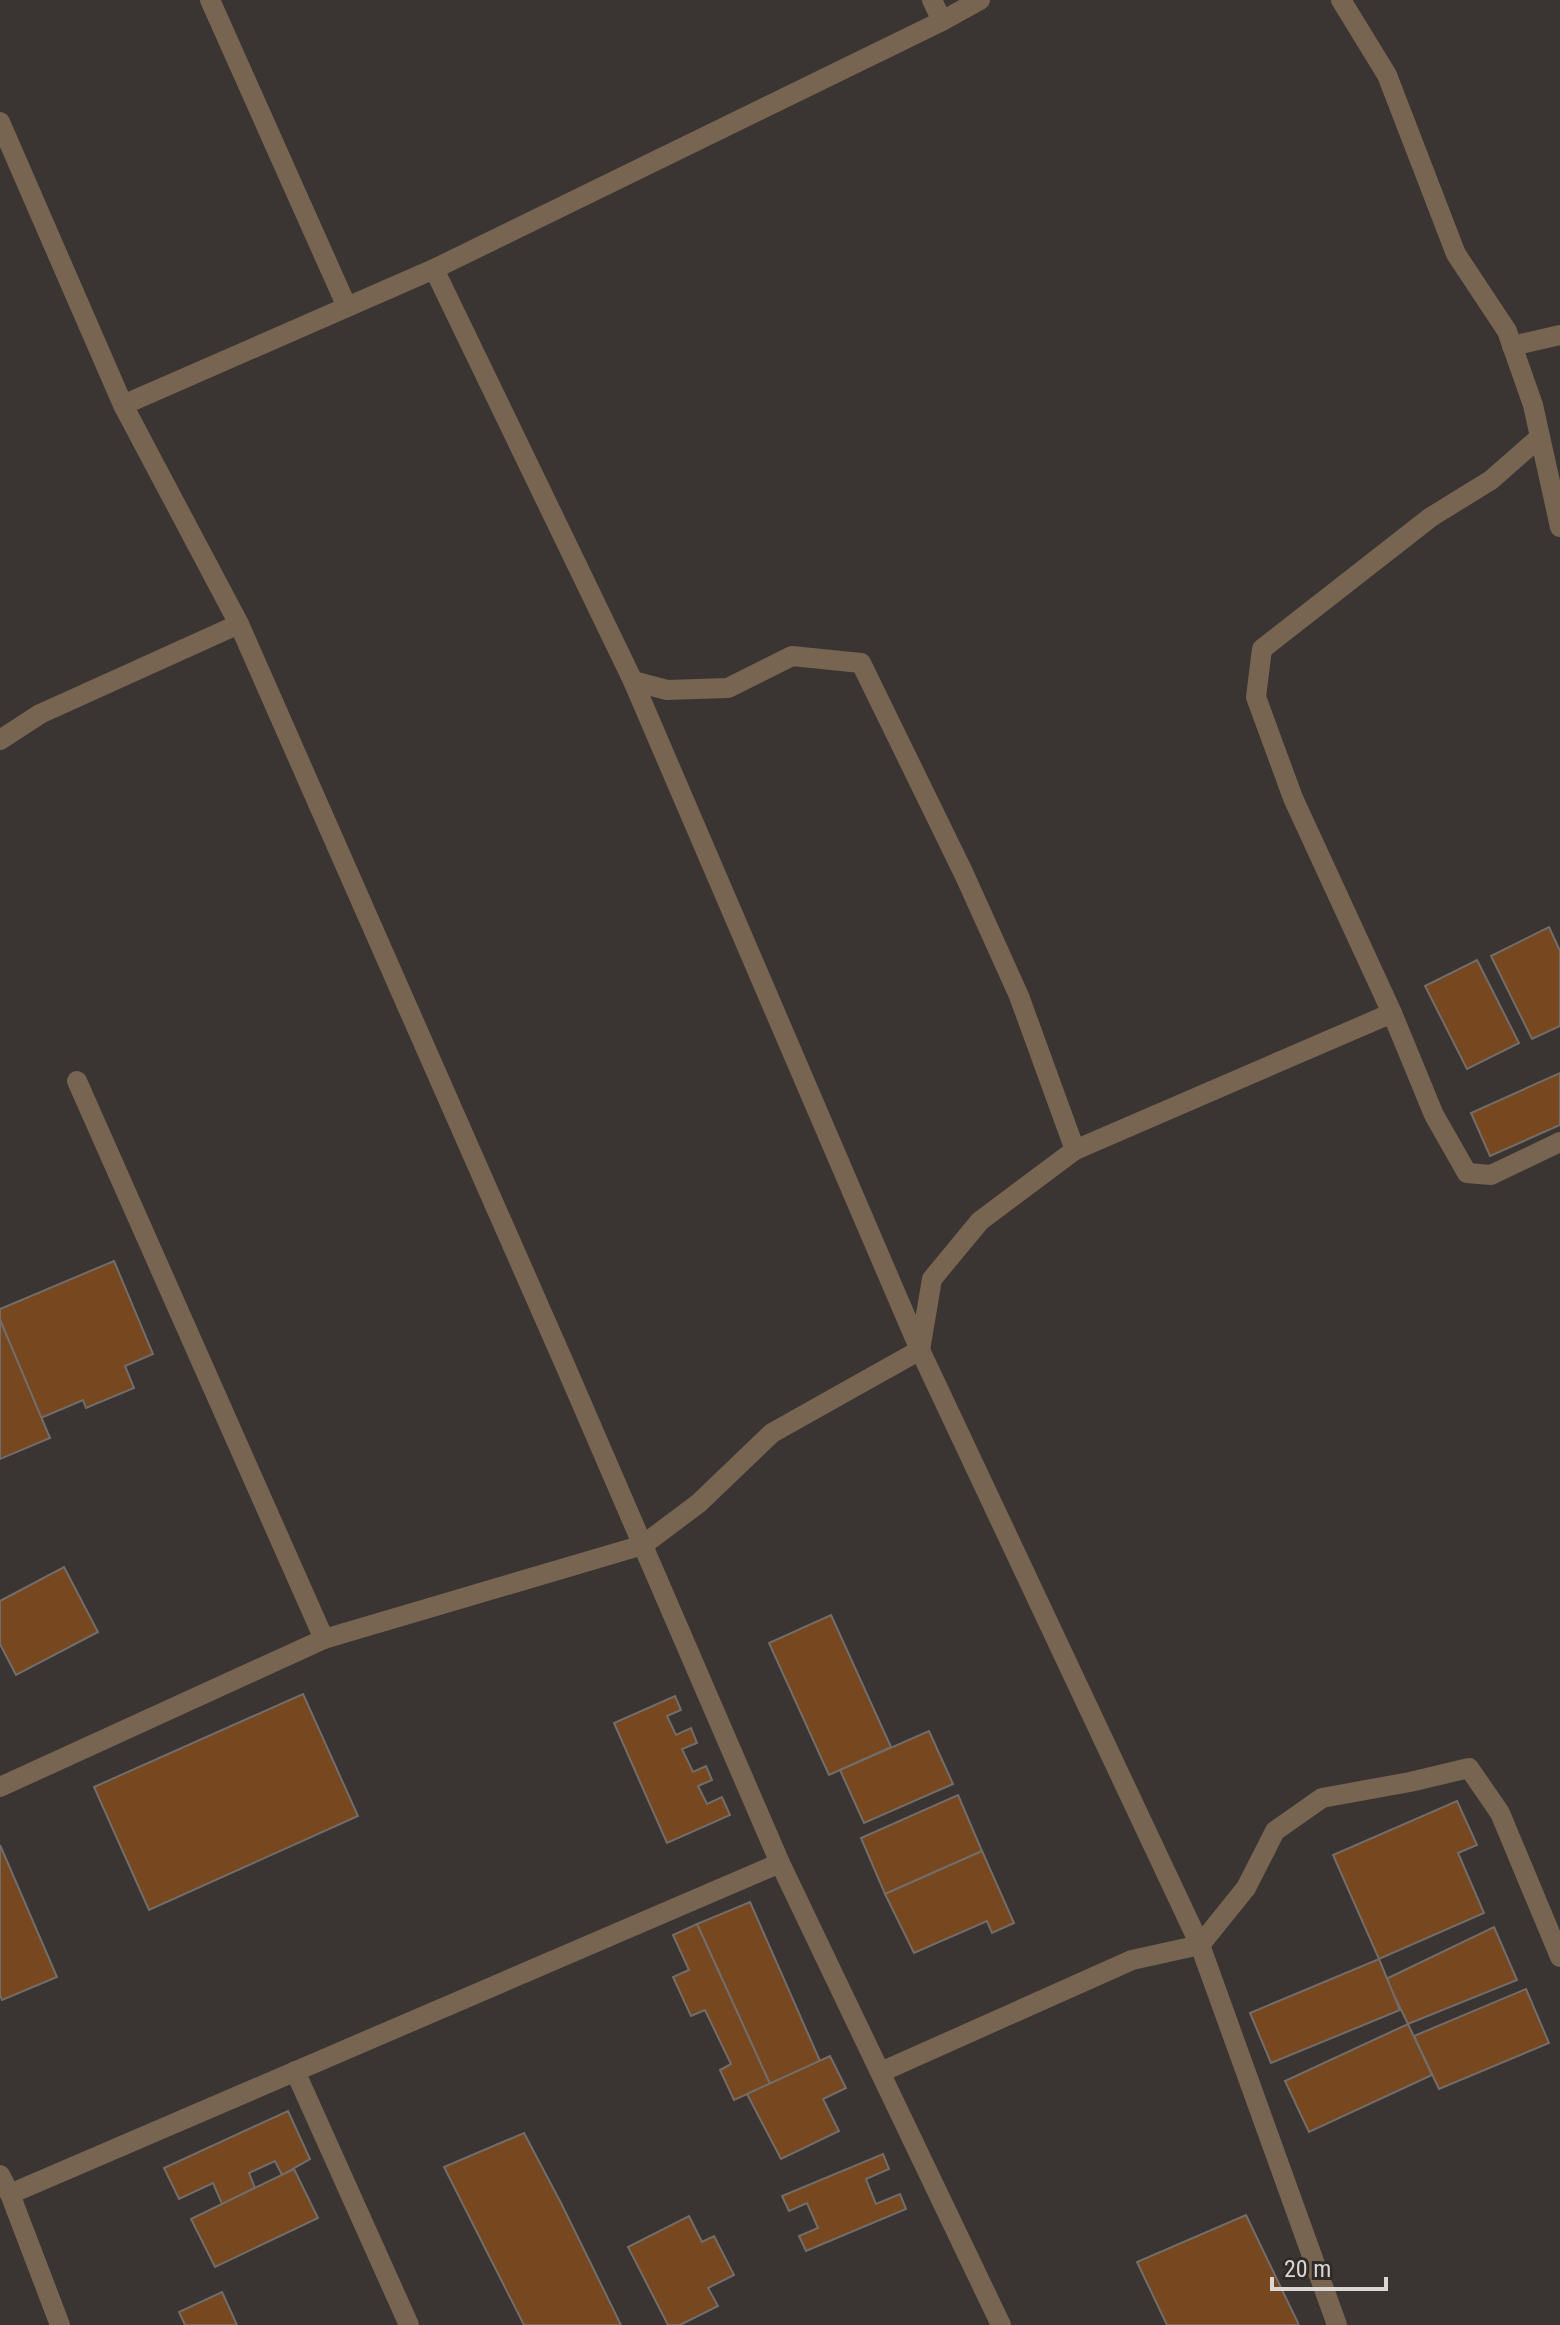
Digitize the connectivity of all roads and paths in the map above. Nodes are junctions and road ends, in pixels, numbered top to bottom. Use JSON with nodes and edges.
{"nodes":[{"id":1,"x":210,"y":0,"type":"edge"},
{"id":2,"x":932,"y":0,"type":"edge"},
{"id":3,"x":980,"y":0,"type":"edge"},
{"id":4,"x":1341,"y":0,"type":"edge"},
{"id":5,"x":942,"y":21,"type":"junction"},
{"id":6,"x":0,"y":122,"type":"edge"},
{"id":7,"x":434,"y":269,"type":"junction"},
{"id":8,"x":347,"y":307,"type":"junction"},
{"id":9,"x":1560,"y":335,"type":"edge"},
{"id":10,"x":1512,"y":346,"type":"junction"},
{"id":11,"x":123,"y":405,"type":"junction"},
{"id":12,"x":1540,"y":437,"type":"junction"},
{"id":13,"x":1560,"y":527,"type":"edge"},
{"id":14,"x":239,"y":624,"type":"junction"},
{"id":15,"x":633,"y":681,"type":"junction"},
{"id":16,"x":0,"y":740,"type":"edge"},
{"id":17,"x":1392,"y":1013,"type":"junction"},
{"id":18,"x":77,"y":1081,"type":"dead end"},
{"id":19,"x":1560,"y":1142,"type":"edge"},
{"id":20,"x":1075,"y":1150,"type":"junction"},
{"id":21,"x":920,"y":1350,"type":"junction"},
{"id":22,"x":643,"y":1545,"type":"junction"},
{"id":23,"x":324,"y":1639,"type":"junction"},
{"id":24,"x":0,"y":1787,"type":"edge"},
{"id":25,"x":780,"y":1863,"type":"junction"},
{"id":26,"x":1200,"y":1945,"type":"junction"},
{"id":27,"x":1560,"y":1957,"type":"edge"},
{"id":28,"x":295,"y":2071,"type":"junction"},
{"id":29,"x":881,"y":2072,"type":"junction"},
{"id":30,"x":0,"y":2175,"type":"edge"},
{"id":31,"x":10,"y":2194,"type":"junction"},
{"id":32,"x":60,"y":2325,"type":"edge"},
{"id":33,"x":409,"y":2325,"type":"edge"},
{"id":34,"x":1001,"y":2325,"type":"edge"},
{"id":35,"x":1337,"y":2325,"type":"edge"}],
"edges":[{"from":1,"to":8,"type":"street"},
{"from":2,"to":5,"type":"street"},
{"from":3,"to":5,"type":"street"},
{"from":4,"to":10,"type":"street"},
{"from":5,"to":7,"type":"street"},
{"from":6,"to":11,"type":"street"},
{"from":7,"to":8,"type":"street"},
{"from":7,"to":15,"type":"street"},
{"from":8,"to":11,"type":"street"},
{"from":9,"to":10,"type":"street"},
{"from":10,"to":12,"type":"street"},
{"from":11,"to":14,"type":"street"},
{"from":12,"to":13,"type":"street"},
{"from":12,"to":17,"type":"street"},
{"from":14,"to":16,"type":"street"},
{"from":14,"to":22,"type":"street"},
{"from":15,"to":20,"type":"street"},
{"from":15,"to":21,"type":"street"},
{"from":17,"to":19,"type":"street"},
{"from":17,"to":20,"type":"street"},
{"from":18,"to":23,"type":"street"},
{"from":20,"to":21,"type":"street"},
{"from":21,"to":22,"type":"street"},
{"from":21,"to":26,"type":"street"},
{"from":22,"to":23,"type":"street"},
{"from":22,"to":25,"type":"street"},
{"from":23,"to":24,"type":"street"},
{"from":25,"to":28,"type":"street"},
{"from":25,"to":29,"type":"street"},
{"from":26,"to":27,"type":"street"},
{"from":26,"to":29,"type":"street"},
{"from":26,"to":35,"type":"street"},
{"from":28,"to":31,"type":"street"},
{"from":28,"to":33,"type":"street"},
{"from":29,"to":34,"type":"street"},
{"from":30,"to":31,"type":"street"},
{"from":31,"to":32,"type":"street"}]}
